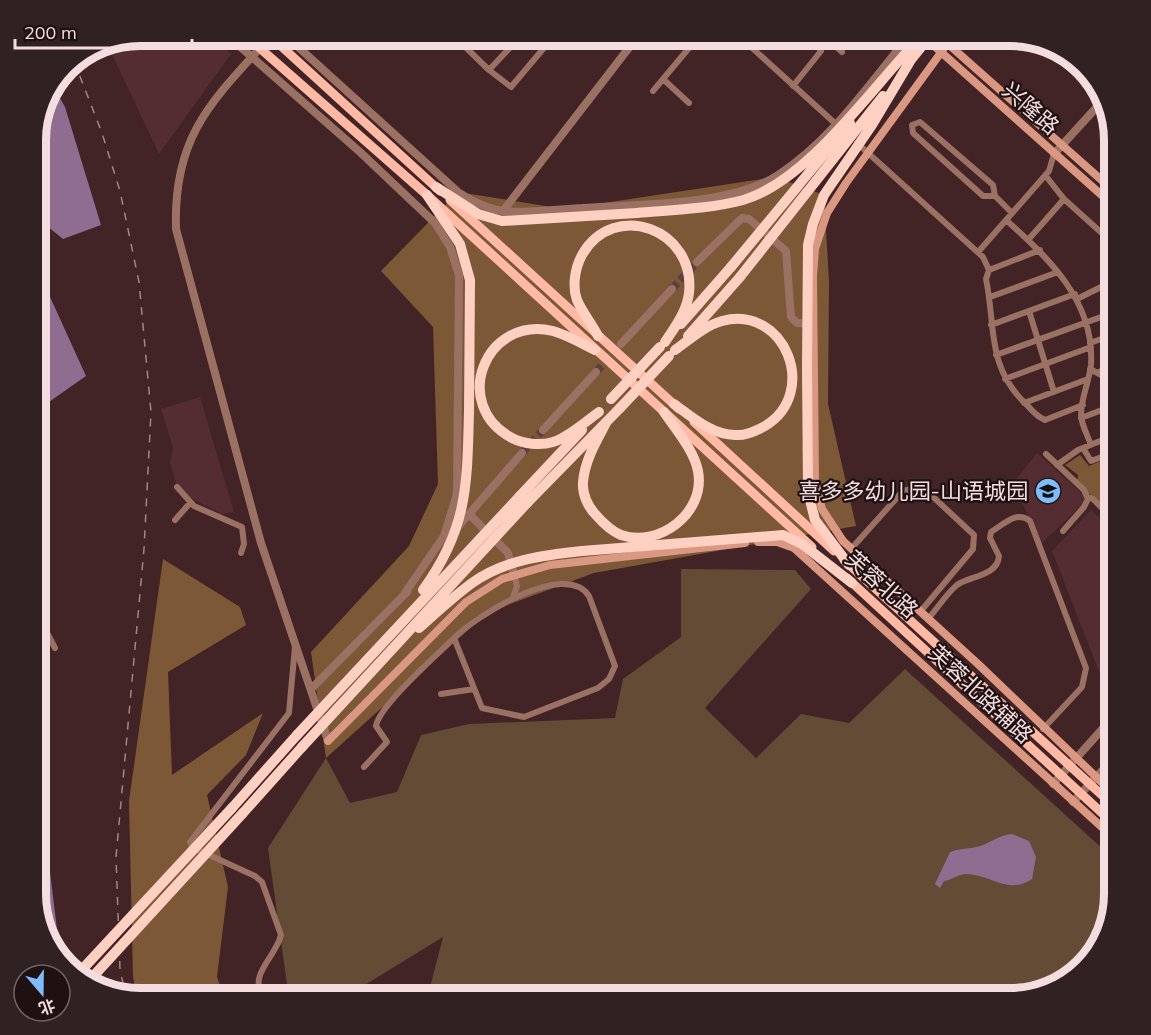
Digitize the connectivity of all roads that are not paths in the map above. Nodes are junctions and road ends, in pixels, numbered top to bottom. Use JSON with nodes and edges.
{"nodes":[{"id":1,"x":240,"y":47,"type":"edge"},
{"id":2,"x":282,"y":47,"type":"edge"},
{"id":3,"x":298,"y":47,"type":"edge"},
{"id":4,"x":467,"y":47,"type":"edge"},
{"id":5,"x":511,"y":47,"type":"edge"},
{"id":6,"x":545,"y":47,"type":"edge"},
{"id":7,"x":630,"y":47,"type":"edge"},
{"id":8,"x":690,"y":47,"type":"edge"},
{"id":9,"x":751,"y":47,"type":"edge"},
{"id":10,"x":818,"y":47,"type":"edge"},
{"id":11,"x":837,"y":47,"type":"edge"},
{"id":12,"x":901,"y":47,"type":"edge"},
{"id":13,"x":914,"y":47,"type":"edge"},
{"id":14,"x":918,"y":47,"type":"edge"},
{"id":15,"x":934,"y":47,"type":"edge"},
{"id":16,"x":937,"y":47,"type":"edge"},
{"id":17,"x":941,"y":47,"type":"edge"},
{"id":18,"x":954,"y":47,"type":"edge"},
{"id":19,"x":260,"y":49,"type":"joint"},
{"id":20,"x":842,"y":52,"type":"dead end"},
{"id":21,"x":940,"y":52,"type":"junction"},
{"id":22,"x":909,"y":55,"type":"junction"},
{"id":23,"x":252,"y":58,"type":"junction"},
{"id":24,"x":489,"y":70,"type":"junction"},
{"id":25,"x":663,"y":79,"type":"junction"},
{"id":26,"x":794,"y":86,"type":"junction"},
{"id":27,"x":653,"y":91,"type":"dead end"},
{"id":28,"x":689,"y":103,"type":"dead end"},
{"id":29,"x":1097,"y":106,"type":"edge"},
{"id":30,"x":872,"y":125,"type":"junction"},
{"id":31,"x":833,"y":129,"type":"junction"},
{"id":32,"x":1062,"y":144,"type":"junction"},
{"id":33,"x":868,"y":152,"type":"junction"},
{"id":34,"x":1054,"y":153,"type":"junction"},
{"id":35,"x":1045,"y":175,"type":"junction"},
{"id":36,"x":1104,"y":182,"type":"edge"},
{"id":37,"x":436,"y":188,"type":"junction"},
{"id":38,"x":738,"y":193,"type":"junction"},
{"id":39,"x":427,"y":195,"type":"junction"},
{"id":40,"x":995,"y":196,"type":"junction"},
{"id":41,"x":1104,"y":197,"type":"edge"},
{"id":42,"x":1064,"y":199,"type":"junction"},
{"id":43,"x":503,"y":211,"type":"junction"},
{"id":44,"x":1012,"y":213,"type":"junction"},
{"id":45,"x":742,"y":218,"type":"junction"},
{"id":46,"x":1006,"y":220,"type":"junction"},
{"id":47,"x":1104,"y":235,"type":"edge"},
{"id":48,"x":1028,"y":240,"type":"junction"},
{"id":49,"x":1040,"y":250,"type":"junction"},
{"id":50,"x":979,"y":251,"type":"junction"},
{"id":51,"x":698,"y":262,"type":"tunnel mouth"},
{"id":52,"x":989,"y":270,"type":"junction"},
{"id":53,"x":1058,"y":272,"type":"junction"},
{"id":54,"x":1104,"y":285,"type":"edge"},
{"id":55,"x":672,"y":289,"type":"tunnel mouth"},
{"id":56,"x":990,"y":297,"type":"junction"},
{"id":57,"x":1076,"y":297,"type":"junction"},
{"id":58,"x":1029,"y":311,"type":"junction"},
{"id":59,"x":1104,"y":316,"type":"edge"},
{"id":60,"x":1085,"y":323,"type":"junction"},
{"id":61,"x":815,"y":325,"type":"junction"},
{"id":62,"x":991,"y":325,"type":"junction"},
{"id":63,"x":598,"y":336,"type":"junction"},
{"id":64,"x":1104,"y":339,"type":"edge"},
{"id":65,"x":1037,"y":340,"type":"junction"},
{"id":66,"x":621,"y":344,"type":"tunnel mouth"},
{"id":67,"x":662,"y":345,"type":"junction"},
{"id":68,"x":1090,"y":345,"type":"junction"},
{"id":69,"x":595,"y":350,"type":"junction"},
{"id":70,"x":672,"y":353,"type":"junction"},
{"id":71,"x":996,"y":355,"type":"junction"},
{"id":72,"x":1046,"y":364,"type":"junction"},
{"id":73,"x":1090,"y":369,"type":"junction"},
{"id":74,"x":1104,"y":369,"type":"edge"},
{"id":75,"x":596,"y":372,"type":"tunnel mouth"},
{"id":76,"x":1099,"y":372,"type":"junction"},
{"id":77,"x":1005,"y":379,"type":"junction"},
{"id":78,"x":1088,"y":379,"type":"junction"},
{"id":79,"x":1104,"y":380,"type":"edge"},
{"id":80,"x":1054,"y":392,"type":"junction"},
{"id":81,"x":1024,"y":403,"type":"junction"},
{"id":82,"x":674,"y":404,"type":"junction"},
{"id":83,"x":1083,"y":405,"type":"junction"},
{"id":84,"x":1104,"y":410,"type":"edge"},
{"id":85,"x":599,"y":412,"type":"junction"},
{"id":86,"x":664,"y":412,"type":"junction"},
{"id":87,"x":1081,"y":418,"type":"junction"},
{"id":88,"x":606,"y":423,"type":"junction"},
{"id":89,"x":543,"y":430,"type":"tunnel mouth"},
{"id":90,"x":1104,"y":440,"type":"edge"},
{"id":91,"x":1091,"y":445,"type":"junction"},
{"id":92,"x":1083,"y":448,"type":"junction"},
{"id":93,"x":522,"y":453,"type":"tunnel mouth"},
{"id":94,"x":1046,"y":454,"type":"dead end"},
{"id":95,"x":1104,"y":456,"type":"edge"},
{"id":96,"x":1057,"y":465,"type":"junction"},
{"id":97,"x":177,"y":487,"type":"dead end"},
{"id":98,"x":1087,"y":496,"type":"junction"},
{"id":99,"x":523,"y":500,"type":"junction"},
{"id":100,"x":190,"y":503,"type":"junction"},
{"id":101,"x":1104,"y":510,"type":"edge"},
{"id":102,"x":469,"y":514,"type":"junction"},
{"id":103,"x":175,"y":520,"type":"dead end"},
{"id":104,"x":256,"y":523,"type":"junction"},
{"id":105,"x":242,"y":527,"type":"junction"},
{"id":106,"x":1063,"y":531,"type":"dead end"},
{"id":107,"x":851,"y":549,"type":"junction"},
{"id":108,"x":241,"y":553,"type":"dead end"},
{"id":109,"x":849,"y":565,"type":"junction"},
{"id":110,"x":514,"y":574,"type":"junction"},
{"id":111,"x":852,"y":583,"type":"junction"},
{"id":112,"x":517,"y":586,"type":"junction"},
{"id":113,"x":527,"y":592,"type":"junction"},
{"id":114,"x":405,"y":594,"type":"junction"},
{"id":115,"x":513,"y":597,"type":"junction"},
{"id":116,"x":920,"y":612,"type":"junction"},
{"id":117,"x":928,"y":619,"type":"junction"},
{"id":118,"x":392,"y":632,"type":"junction"},
{"id":119,"x":47,"y":633,"type":"edge"},
{"id":120,"x":454,"y":638,"type":"junction"},
{"id":121,"x":296,"y":646,"type":"junction"},
{"id":122,"x":55,"y":648,"type":"dead end"},
{"id":123,"x":388,"y":653,"type":"junction"},
{"id":124,"x":311,"y":689,"type":"junction"},
{"id":125,"x":474,"y":689,"type":"junction"},
{"id":126,"x":441,"y":694,"type":"dead end"},
{"id":127,"x":1104,"y":727,"type":"edge"},
{"id":128,"x":1043,"y":729,"type":"junction"},
{"id":129,"x":328,"y":741,"type":"joint"},
{"id":130,"x":1072,"y":763,"type":"junction"},
{"id":131,"x":364,"y":766,"type":"dead end"},
{"id":132,"x":1104,"y":768,"type":"edge"},
{"id":133,"x":1060,"y":776,"type":"junction"},
{"id":134,"x":1092,"y":781,"type":"junction"},
{"id":135,"x":1053,"y":784,"type":"junction"},
{"id":136,"x":1104,"y":788,"type":"edge"},
{"id":137,"x":1081,"y":794,"type":"junction"},
{"id":138,"x":1104,"y":795,"type":"edge"},
{"id":139,"x":1074,"y":802,"type":"junction"},
{"id":140,"x":1104,"y":815,"type":"edge"},
{"id":141,"x":1104,"y":829,"type":"edge"},
{"id":142,"x":83,"y":969,"type":"edge"},
{"id":143,"x":94,"y":976,"type":"edge"},
{"id":144,"x":258,"y":988,"type":"edge"}],
"edges":[{"from":1,"to":23,"type":"street"},
{"from":2,"to":37,"type":"main road","name":"芙蓉北路"},
{"from":3,"to":43,"type":"street"},
{"from":4,"to":24,"type":"street"},
{"from":5,"to":24,"type":"street"},
{"from":6,"to":24,"type":"street"},
{"from":7,"to":43,"type":"street"},
{"from":8,"to":25,"type":"street"},
{"from":9,"to":26,"type":"street"},
{"from":10,"to":26,"type":"street"},
{"from":11,"to":20,"type":"street"},
{"from":12,"to":31,"type":"highway","bridge":true},
{"from":13,"to":22,"type":"highway","bridge":true},
{"from":14,"to":22,"type":"highway","bridge":true},
{"from":15,"to":21,"type":"main road","name":"兴隆路"},
{"from":16,"to":30,"type":"highway","bridge":true},
{"from":17,"to":21,"type":"main road","name":"芙蓉北路辅路"},
{"from":18,"to":32,"type":"main road","name":"兴隆路"},
{"from":19,"to":23,"type":"street"},
{"from":19,"to":39,"type":"main road","name":"芙蓉北路"},
{"from":21,"to":33,"type":"main road","name":"芙蓉北路辅路"},
{"from":21,"to":34,"type":"main road","name":"兴隆路"},
{"from":22,"to":30,"type":"highway","bridge":true},
{"from":22,"to":31,"type":"highway","bridge":true},
{"from":22,"to":67,"type":"highway","bridge":true},
{"from":22,"to":70,"type":"highway","bridge":true},
{"from":23,"to":104,"type":"street"},
{"from":23,"to":114,"type":"street"},
{"from":25,"to":27,"type":"street"},
{"from":25,"to":28,"type":"street"},
{"from":26,"to":31,"type":"street"},
{"from":29,"to":32,"type":"street"},
{"from":30,"to":109,"type":"highway","bridge":true},
{"from":31,"to":33,"type":"street"},
{"from":31,"to":37,"type":"highway","bridge":true},
{"from":31,"to":38,"type":"street"},
{"from":32,"to":34,"type":"street"},
{"from":32,"to":36,"type":"main road","name":"兴隆路"},
{"from":33,"to":50,"type":"street"},
{"from":33,"to":61,"type":"main road","name":"芙蓉北路辅路"},
{"from":34,"to":35,"type":"street"},
{"from":34,"to":41,"type":"main road","name":"兴隆路"},
{"from":35,"to":42,"type":"street"},
{"from":35,"to":44,"type":"street"},
{"from":37,"to":63,"type":"main road","name":"芙蓉北路"},
{"from":38,"to":43,"type":"street"},
{"from":38,"to":45,"type":"street"},
{"from":39,"to":69,"type":"main road","name":"芙蓉北路"},
{"from":39,"to":118,"type":"highway","bridge":true},
{"from":40,"to":40,"type":"street"},
{"from":40,"to":44,"type":"street"},
{"from":42,"to":47,"type":"street"},
{"from":42,"to":48,"type":"street"},
{"from":44,"to":46,"type":"street"},
{"from":45,"to":51,"type":"street"},
{"from":45,"to":61,"type":"street"},
{"from":46,"to":48,"type":"street"},
{"from":46,"to":50,"type":"street"},
{"from":48,"to":49,"type":"street"},
{"from":49,"to":52,"type":"street"},
{"from":49,"to":53,"type":"street"},
{"from":50,"to":52,"type":"street"},
{"from":52,"to":56,"type":"street"},
{"from":53,"to":56,"type":"street"},
{"from":53,"to":57,"type":"street"},
{"from":54,"to":57,"type":"street"},
{"from":55,"to":66,"type":"street"},
{"from":56,"to":62,"type":"street"},
{"from":57,"to":58,"type":"street"},
{"from":57,"to":60,"type":"street"},
{"from":58,"to":62,"type":"street"},
{"from":58,"to":65,"type":"street"},
{"from":59,"to":60,"type":"street"},
{"from":60,"to":65,"type":"street"},
{"from":60,"to":68,"type":"street"},
{"from":61,"to":107,"type":"main road","name":"芙蓉北路辅路"},
{"from":62,"to":71,"type":"street"},
{"from":63,"to":67,"type":"highway"},
{"from":63,"to":82,"type":"main road","name":"芙蓉北路"},
{"from":64,"to":68,"type":"street"},
{"from":65,"to":71,"type":"street"},
{"from":65,"to":72,"type":"street"},
{"from":67,"to":85,"type":"highway","bridge":true},
{"from":68,"to":72,"type":"street"},
{"from":68,"to":73,"type":"street"},
{"from":69,"to":85,"type":"highway"},
{"from":69,"to":86,"type":"main road","name":"芙蓉北路"},
{"from":70,"to":82,"type":"highway"},
{"from":70,"to":88,"type":"highway","bridge":true},
{"from":71,"to":77,"type":"street"},
{"from":72,"to":77,"type":"street"},
{"from":72,"to":80,"type":"street"},
{"from":73,"to":76,"type":"street"},
{"from":73,"to":78,"type":"street"},
{"from":74,"to":76,"type":"street"},
{"from":75,"to":89,"type":"street"},
{"from":76,"to":79,"type":"street"},
{"from":77,"to":81,"type":"street"},
{"from":78,"to":80,"type":"street"},
{"from":78,"to":83,"type":"street"},
{"from":80,"to":81,"type":"street"},
{"from":81,"to":83,"type":"street"},
{"from":82,"to":109,"type":"main road","name":"芙蓉北路"},
{"from":83,"to":87,"type":"street"},
{"from":84,"to":87,"type":"street"},
{"from":85,"to":99,"type":"highway"},
{"from":86,"to":88,"type":"highway"},
{"from":86,"to":111,"type":"main road","name":"芙蓉北路"},
{"from":87,"to":91,"type":"street"},
{"from":88,"to":99,"type":"highway"},
{"from":90,"to":91,"type":"street"},
{"from":91,"to":92,"type":"street"},
{"from":92,"to":95,"type":"street"},
{"from":92,"to":96,"type":"street"},
{"from":93,"to":102,"type":"street"},
{"from":94,"to":96,"type":"street"},
{"from":96,"to":98,"type":"street"},
{"from":97,"to":100,"type":"street"},
{"from":98,"to":101,"type":"street"},
{"from":98,"to":106,"type":"street"},
{"from":99,"to":118,"type":"highway","bridge":true},
{"from":99,"to":123,"type":"highway","bridge":true},
{"from":100,"to":103,"type":"street"},
{"from":100,"to":105,"type":"street"},
{"from":102,"to":110,"type":"street"},
{"from":102,"to":114,"type":"street"},
{"from":104,"to":105,"type":"street"},
{"from":104,"to":121,"type":"street"},
{"from":105,"to":108,"type":"street"},
{"from":107,"to":116,"type":"main road","name":"芙蓉北路辅路"},
{"from":107,"to":116,"type":"street"},
{"from":109,"to":130,"type":"main road","name":"芙蓉北路"},
{"from":110,"to":112,"type":"street"},
{"from":110,"to":129,"type":"main road","name":"芙蓉北路辅路"},
{"from":110,"to":135,"type":"main road","name":"芙蓉北路辅路"},
{"from":111,"to":123,"type":"highway","bridge":true},
{"from":111,"to":133,"type":"main road","name":"芙蓉北路"},
{"from":112,"to":113,"type":"street"},
{"from":112,"to":115,"type":"street"},
{"from":113,"to":115,"type":"street"},
{"from":113,"to":125,"type":"street"},
{"from":114,"to":124,"type":"street"},
{"from":115,"to":120,"type":"street"},
{"from":116,"to":117,"type":"main road","name":"芙蓉北路辅路"},
{"from":117,"to":128,"type":"main road","name":"芙蓉北路辅路"},
{"from":117,"to":128,"type":"street"},
{"from":118,"to":142,"type":"highway","bridge":true},
{"from":119,"to":122,"type":"street"},
{"from":120,"to":125,"type":"street"},
{"from":120,"to":131,"type":"street"},
{"from":121,"to":124,"type":"street"},
{"from":121,"to":144,"type":"street"},
{"from":123,"to":143,"type":"highway","bridge":true},
{"from":124,"to":129,"type":"street"},
{"from":125,"to":126,"type":"street"},
{"from":127,"to":130,"type":"street"},
{"from":128,"to":130,"type":"main road","name":"芙蓉北路辅路"},
{"from":130,"to":133,"type":"street"},
{"from":130,"to":134,"type":"main road","name":"芙蓉北路"},
{"from":132,"to":134,"type":"street"},
{"from":133,"to":135,"type":"street"},
{"from":133,"to":137,"type":"main road","name":"芙蓉北路"},
{"from":134,"to":136,"type":"main road"},
{"from":134,"to":137,"type":"street"},
{"from":134,"to":138,"type":"main road","name":"芙蓉北路"},
{"from":135,"to":139,"type":"main road","name":"芙蓉北路辅路"},
{"from":137,"to":139,"type":"street"},
{"from":137,"to":140,"type":"main road","name":"芙蓉北路"},
{"from":139,"to":141,"type":"main road","name":"芙蓉北路辅路"}]}
